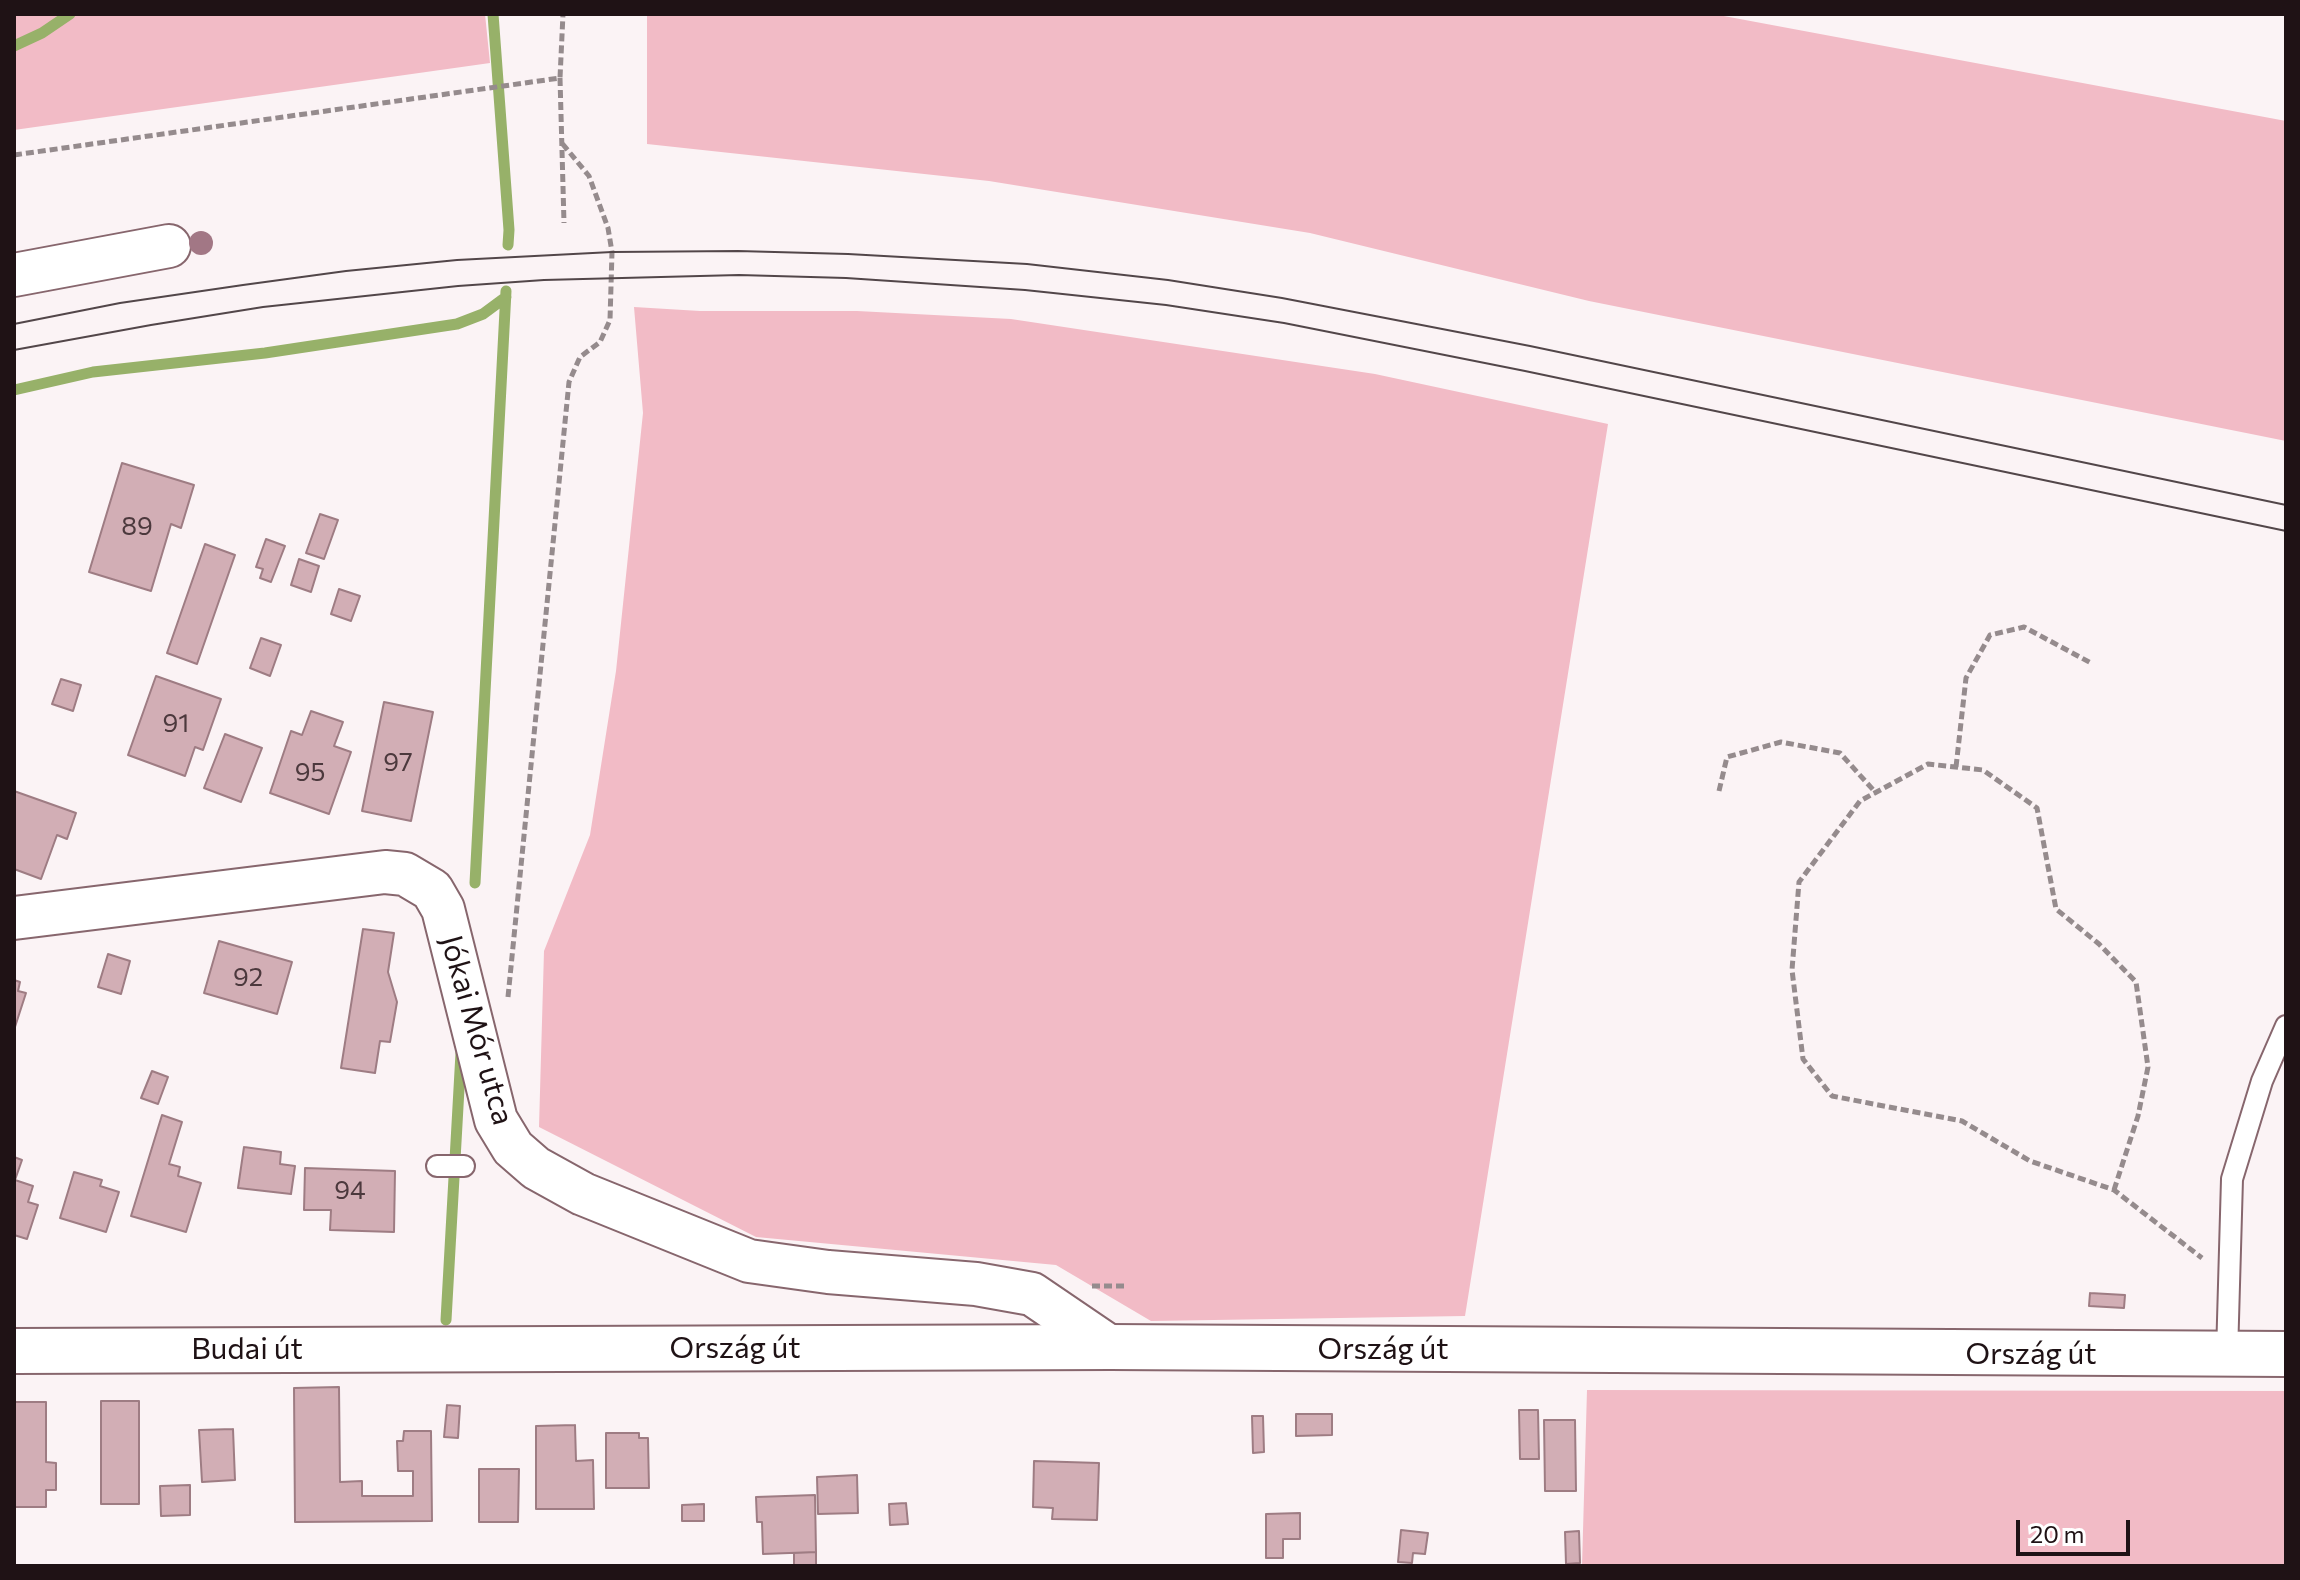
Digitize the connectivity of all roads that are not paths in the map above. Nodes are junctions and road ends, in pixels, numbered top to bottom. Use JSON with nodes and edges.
{"nodes":[{"id":1,"x":169,"y":246,"type":"dead end"},
{"id":2,"x":14,"y":275,"type":"edge"},
{"id":3,"x":14,"y":918,"type":"edge"},
{"id":4,"x":2286,"y":1026,"type":"edge"},
{"id":5,"x":437,"y":1166,"type":"dead end"},
{"id":6,"x":464,"y":1166,"type":"dead end"},
{"id":7,"x":1110,"y":1347,"type":"junction"},
{"id":8,"x":480,"y":1349,"type":"joint"},
{"id":9,"x":14,"y":1351,"type":"edge"},
{"id":10,"x":2286,"y":1354,"type":"edge"},
{"id":11,"x":2227,"y":1355,"type":"junction"}],
"edges":[{"from":1,"to":2,"type":"street"},
{"from":3,"to":7,"type":"street","name":"Jókai Mór utca"},
{"from":4,"to":11,"type":"lane"},
{"from":5,"to":6,"type":"lane"},
{"from":7,"to":8,"type":"main road","name":"Ország út"},
{"from":7,"to":11,"type":"main road","name":"Ország út"},
{"from":8,"to":9,"type":"main road","name":"Budai út"},
{"from":10,"to":11,"type":"main road","name":"Ország út"}]}
